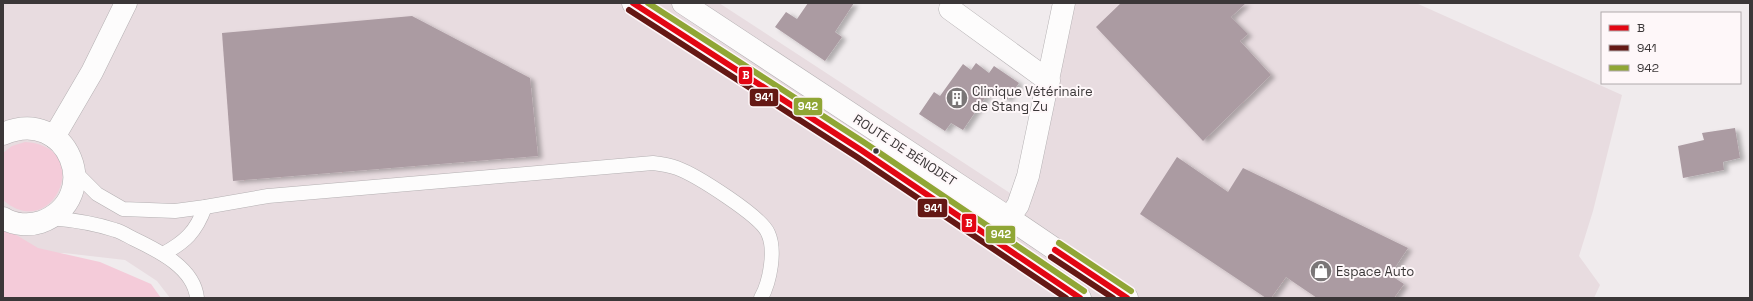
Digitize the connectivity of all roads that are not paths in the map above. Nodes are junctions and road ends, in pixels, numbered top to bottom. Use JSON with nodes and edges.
{"nodes":[{"id":1,"x":126,"y":3,"type":"edge"},
{"id":2,"x":633,"y":3,"type":"edge"},
{"id":3,"x":683,"y":3,"type":"edge"},
{"id":4,"x":1064,"y":3,"type":"edge"},
{"id":5,"x":950,"y":9,"type":"dead end"},
{"id":6,"x":1049,"y":81,"type":"junction"},
{"id":7,"x":3,"y":134,"type":"edge"},
{"id":8,"x":54,"y":137,"type":"junction"},
{"id":9,"x":861,"y":150,"type":"junction"},
{"id":10,"x":75,"y":172,"type":"junction"},
{"id":11,"x":205,"y":208,"type":"junction"},
{"id":12,"x":3,"y":218,"type":"edge"},
{"id":13,"x":51,"y":218,"type":"junction"},
{"id":14,"x":1009,"y":218,"type":"junction"},
{"id":15,"x":163,"y":254,"type":"junction"},
{"id":16,"x":1026,"y":262,"type":"junction"},
{"id":17,"x":197,"y":298,"type":"edge"},
{"id":18,"x":761,"y":298,"type":"edge"},
{"id":19,"x":1080,"y":298,"type":"edge"},
{"id":20,"x":1127,"y":298,"type":"edge"}],
"edges":[{"from":1,"to":8,"type":"main road"},
{"from":2,"to":9,"type":"main road","name":"ROUTE DE BÉNODET"},
{"from":3,"to":14,"type":"main road","name":"ROUTE DE BÉNODET"},
{"from":4,"to":6,"type":"main road"},
{"from":5,"to":6,"type":"main road"},
{"from":6,"to":14,"type":"main road"},
{"from":7,"to":8,"type":"main road"},
{"from":8,"to":10,"type":"main road"},
{"from":9,"to":14,"type":"main road"},
{"from":9,"to":16,"type":"main road","name":"ROUTE DE BÉNODET"},
{"from":10,"to":11,"type":"lane"},
{"from":10,"to":13,"type":"main road"},
{"from":11,"to":15,"type":"lane"},
{"from":11,"to":18,"type":"lane"},
{"from":12,"to":13,"type":"main road"},
{"from":13,"to":15,"type":"lane"},
{"from":14,"to":16,"type":"main road"},
{"from":14,"to":20,"type":"main road","name":"ROUTE DE BÉNODET"},
{"from":15,"to":17,"type":"lane"},
{"from":16,"to":19,"type":"main road","name":"ROUTE DE BÉNODET"}]}
